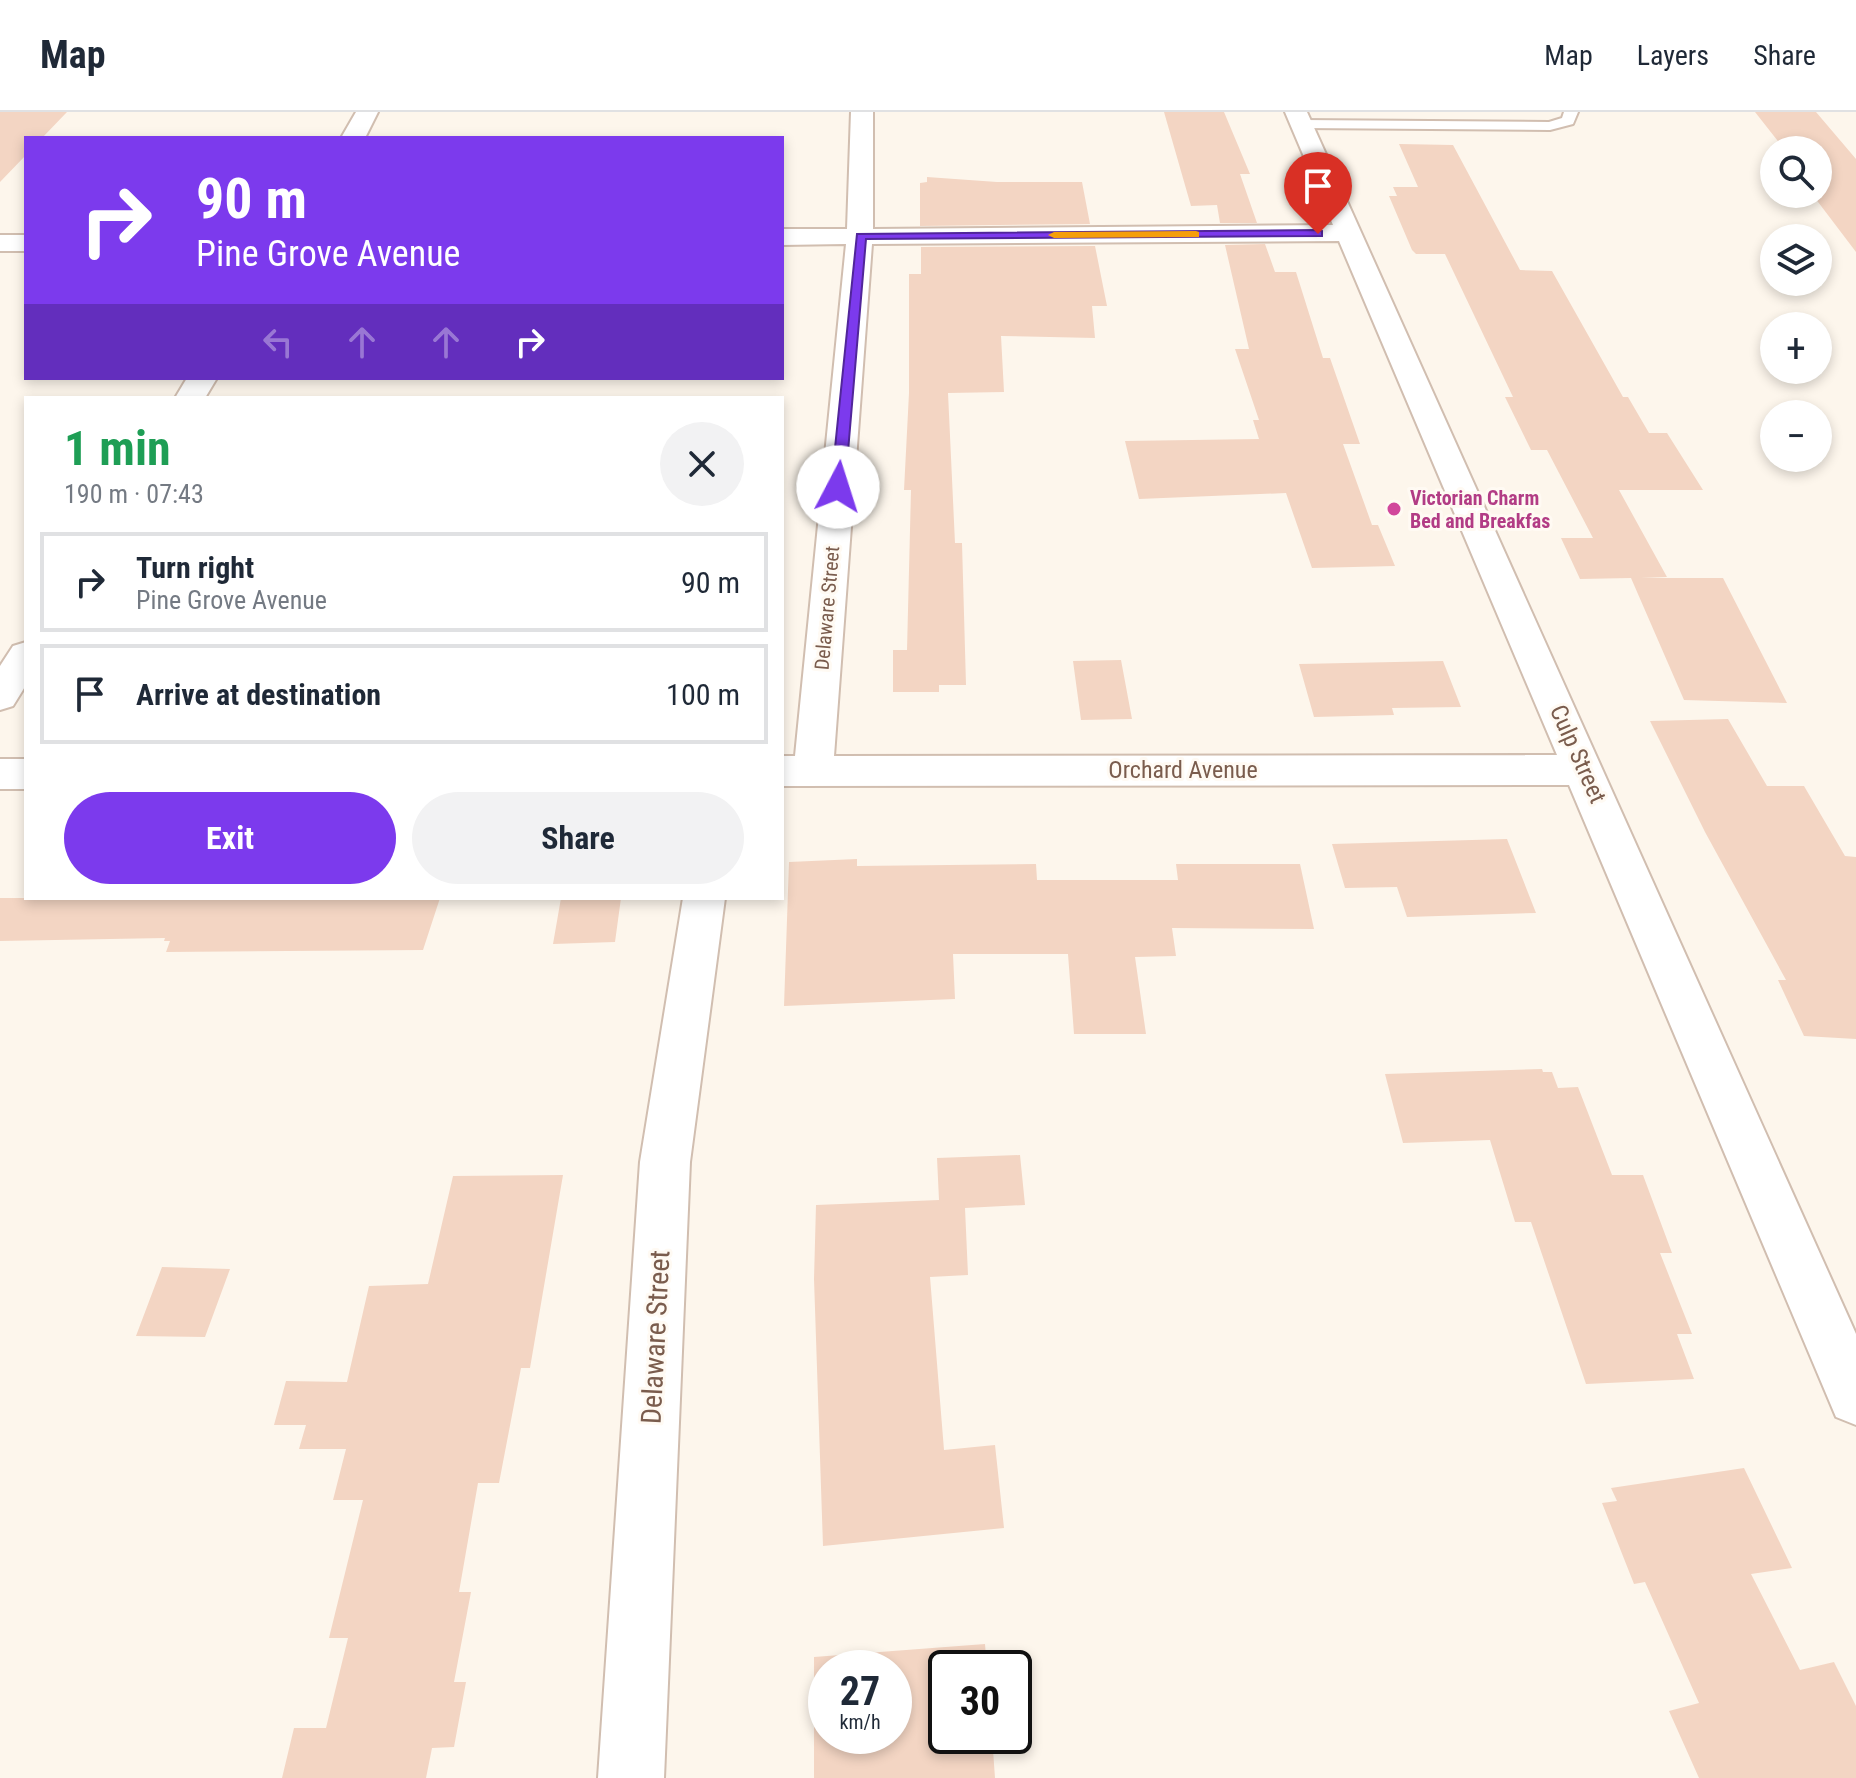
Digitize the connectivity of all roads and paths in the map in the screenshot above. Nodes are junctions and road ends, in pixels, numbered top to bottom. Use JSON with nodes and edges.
{"nodes":[{"id":1,"x":367,"y":112,"type":"edge"},
{"id":2,"x":862,"y":112,"type":"edge"},
{"id":3,"x":1571,"y":112,"type":"edge"},
{"id":4,"x":1299,"y":118,"type":"edge"},
{"id":5,"x":354,"y":136,"type":"edge"},
{"id":6,"x":1349,"y":233,"type":"junction"},
{"id":7,"x":860,"y":236,"type":"junction"},
{"id":8,"x":784,"y":237,"type":"edge"},
{"id":9,"x":0,"y":243,"type":"edge"},
{"id":10,"x":24,"y":243,"type":"edge"},
{"id":11,"x":24,"y":658,"type":"edge"},
{"id":12,"x":0,"y":696,"type":"edge"},
{"id":13,"x":797,"y":770,"type":"edge"},
{"id":14,"x":1585,"y":770,"type":"junction"},
{"id":15,"x":0,"y":774,"type":"edge"},
{"id":16,"x":24,"y":774,"type":"edge"},
{"id":17,"x":704,"y":900,"type":"edge"},
{"id":18,"x":1856,"y":1397,"type":"edge"},
{"id":19,"x":631,"y":1778,"type":"edge"}],
"edges":[{"from":1,"to":5,"type":"street"},
{"from":2,"to":7,"type":"street","name":"Delaware Street"},
{"from":3,"to":4,"type":"lane"},
{"from":4,"to":6,"type":"street","name":"Culp Street"},
{"from":6,"to":7,"type":"street"},
{"from":6,"to":14,"type":"street","name":"Culp Street"},
{"from":7,"to":8,"type":"street"},
{"from":7,"to":13,"type":"street","name":"Delaware Street"},
{"from":9,"to":10,"type":"street"},
{"from":11,"to":12,"type":"street"},
{"from":13,"to":14,"type":"street","name":"Orchard Avenue"},
{"from":14,"to":18,"type":"street","name":"Culp Street"},
{"from":15,"to":16,"type":"street"},
{"from":17,"to":19,"type":"street","name":"Delaware Street"}]}
